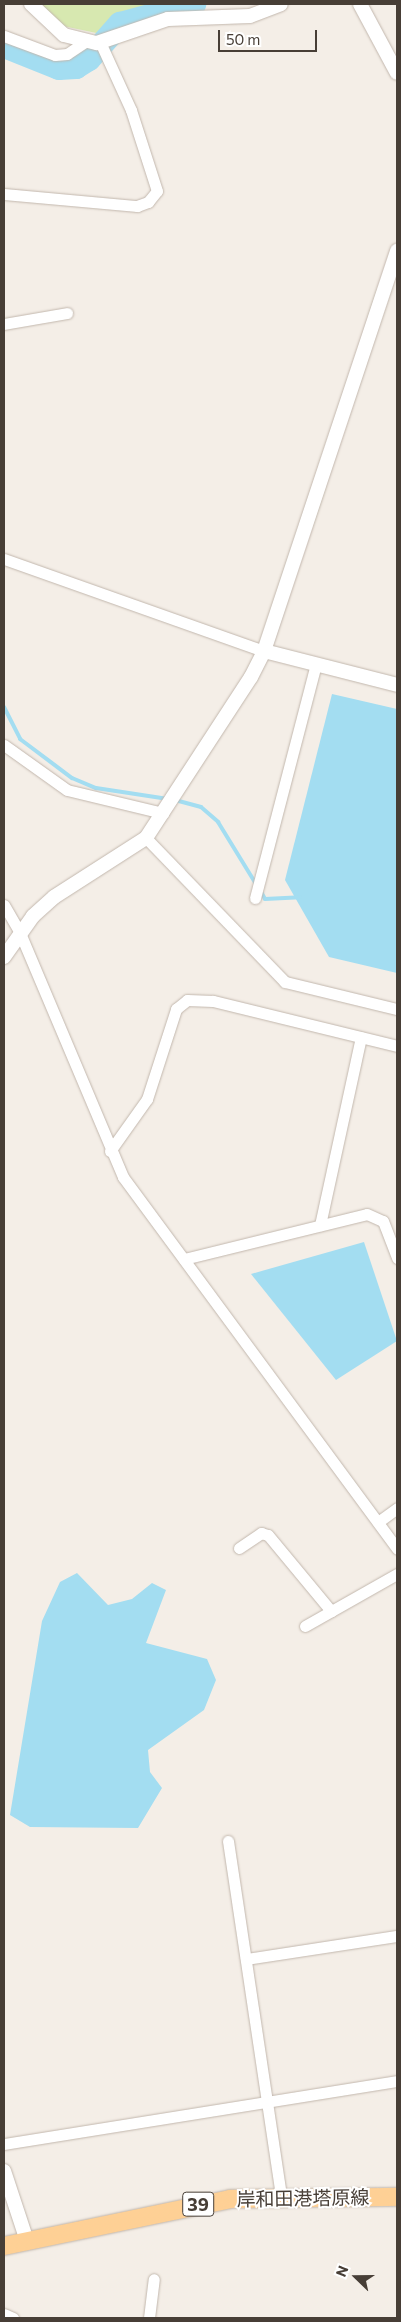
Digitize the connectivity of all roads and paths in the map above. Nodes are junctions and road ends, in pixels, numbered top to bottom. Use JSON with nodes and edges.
{"nodes":[{"id":1,"x":31,"y":4,"type":"edge"},
{"id":2,"x":281,"y":4,"type":"edge"},
{"id":3,"x":360,"y":4,"type":"edge"},
{"id":4,"x":4,"y":36,"type":"edge"},
{"id":5,"x":86,"y":41,"type":"junction"},
{"id":6,"x":100,"y":42,"type":"junction"},
{"id":7,"x":397,"y":73,"type":"edge"},
{"id":8,"x":4,"y":194,"type":"edge"},
{"id":9,"x":397,"y":251,"type":"edge"},
{"id":10,"x":66,"y":312,"type":"dead end"},
{"id":11,"x":4,"y":324,"type":"edge"},
{"id":12,"x":4,"y":559,"type":"edge"},
{"id":13,"x":264,"y":651,"type":"junction"},
{"id":14,"x":316,"y":664,"type":"junction"},
{"id":15,"x":397,"y":685,"type":"edge"},
{"id":16,"x":4,"y":745,"type":"edge"},
{"id":17,"x":163,"y":813,"type":"junction"},
{"id":18,"x":146,"y":838,"type":"junction"},
{"id":19,"x":255,"y":898,"type":"dead end"},
{"id":20,"x":4,"y":905,"type":"edge"},
{"id":21,"x":20,"y":933,"type":"junction"},
{"id":22,"x":4,"y":957,"type":"edge"},
{"id":23,"x":397,"y":1010,"type":"edge"},
{"id":24,"x":361,"y":1037,"type":"junction"},
{"id":25,"x":397,"y":1046,"type":"edge"},
{"id":26,"x":110,"y":1151,"type":"junction"},
{"id":27,"x":320,"y":1225,"type":"junction"},
{"id":28,"x":397,"y":1258,"type":"edge"},
{"id":29,"x":184,"y":1259,"type":"junction"},
{"id":30,"x":397,"y":1508,"type":"edge"},
{"id":31,"x":378,"y":1522,"type":"junction"},
{"id":32,"x":239,"y":1548,"type":"dead end"},
{"id":33,"x":397,"y":1549,"type":"edge"},
{"id":34,"x":397,"y":1574,"type":"edge"},
{"id":35,"x":331,"y":1611,"type":"junction"},
{"id":36,"x":305,"y":1626,"type":"dead end"},
{"id":37,"x":228,"y":1841,"type":"dead end"},
{"id":38,"x":397,"y":1936,"type":"edge"},
{"id":39,"x":246,"y":1959,"type":"junction"},
{"id":40,"x":397,"y":2081,"type":"edge"},
{"id":41,"x":266,"y":2101,"type":"junction"},
{"id":42,"x":4,"y":2144,"type":"edge"},
{"id":43,"x":4,"y":2171,"type":"edge"},
{"id":44,"x":281,"y":2196,"type":"junction"},
{"id":45,"x":397,"y":2197,"type":"edge"},
{"id":46,"x":27,"y":2241,"type":"junction"},
{"id":47,"x":4,"y":2246,"type":"edge"},
{"id":48,"x":154,"y":2279,"type":"dead end"},
{"id":49,"x":4,"y":2314,"type":"edge"},
{"id":50,"x":13,"y":2318,"type":"edge"},
{"id":51,"x":149,"y":2318,"type":"edge"}],
"edges":[{"from":1,"to":5,"type":"street"},
{"from":2,"to":6,"type":"street"},
{"from":3,"to":7,"type":"street"},
{"from":4,"to":5,"type":"street"},
{"from":5,"to":6,"type":"street"},
{"from":6,"to":8,"type":"street"},
{"from":9,"to":13,"type":"street"},
{"from":10,"to":11,"type":"street"},
{"from":12,"to":13,"type":"street"},
{"from":13,"to":14,"type":"street"},
{"from":13,"to":17,"type":"street"},
{"from":14,"to":15,"type":"street"},
{"from":14,"to":19,"type":"street"},
{"from":16,"to":17,"type":"street"},
{"from":17,"to":18,"type":"street"},
{"from":18,"to":21,"type":"street"},
{"from":18,"to":23,"type":"street"},
{"from":20,"to":21,"type":"street"},
{"from":21,"to":22,"type":"street"},
{"from":21,"to":26,"type":"street"},
{"from":24,"to":25,"type":"street"},
{"from":24,"to":26,"type":"street"},
{"from":24,"to":27,"type":"street"},
{"from":26,"to":29,"type":"street"},
{"from":27,"to":28,"type":"street"},
{"from":27,"to":29,"type":"street"},
{"from":29,"to":31,"type":"street"},
{"from":30,"to":31,"type":"street"},
{"from":31,"to":33,"type":"street"},
{"from":32,"to":35,"type":"street"},
{"from":34,"to":35,"type":"street"},
{"from":35,"to":36,"type":"street"},
{"from":37,"to":39,"type":"street"},
{"from":38,"to":39,"type":"street"},
{"from":39,"to":41,"type":"street"},
{"from":40,"to":41,"type":"street"},
{"from":41,"to":42,"type":"street"},
{"from":41,"to":44,"type":"street"},
{"from":43,"to":46,"type":"street"},
{"from":44,"to":45,"type":"main road","name":"岸和田港塔原線","number":"39"},
{"from":44,"to":46,"type":"main road","name":"岸和田港塔原線","number":"39"},
{"from":46,"to":47,"type":"main road","name":"岸和田港塔原線","number":"39"},
{"from":48,"to":51,"type":"street"},
{"from":49,"to":50,"type":"street"}]}
